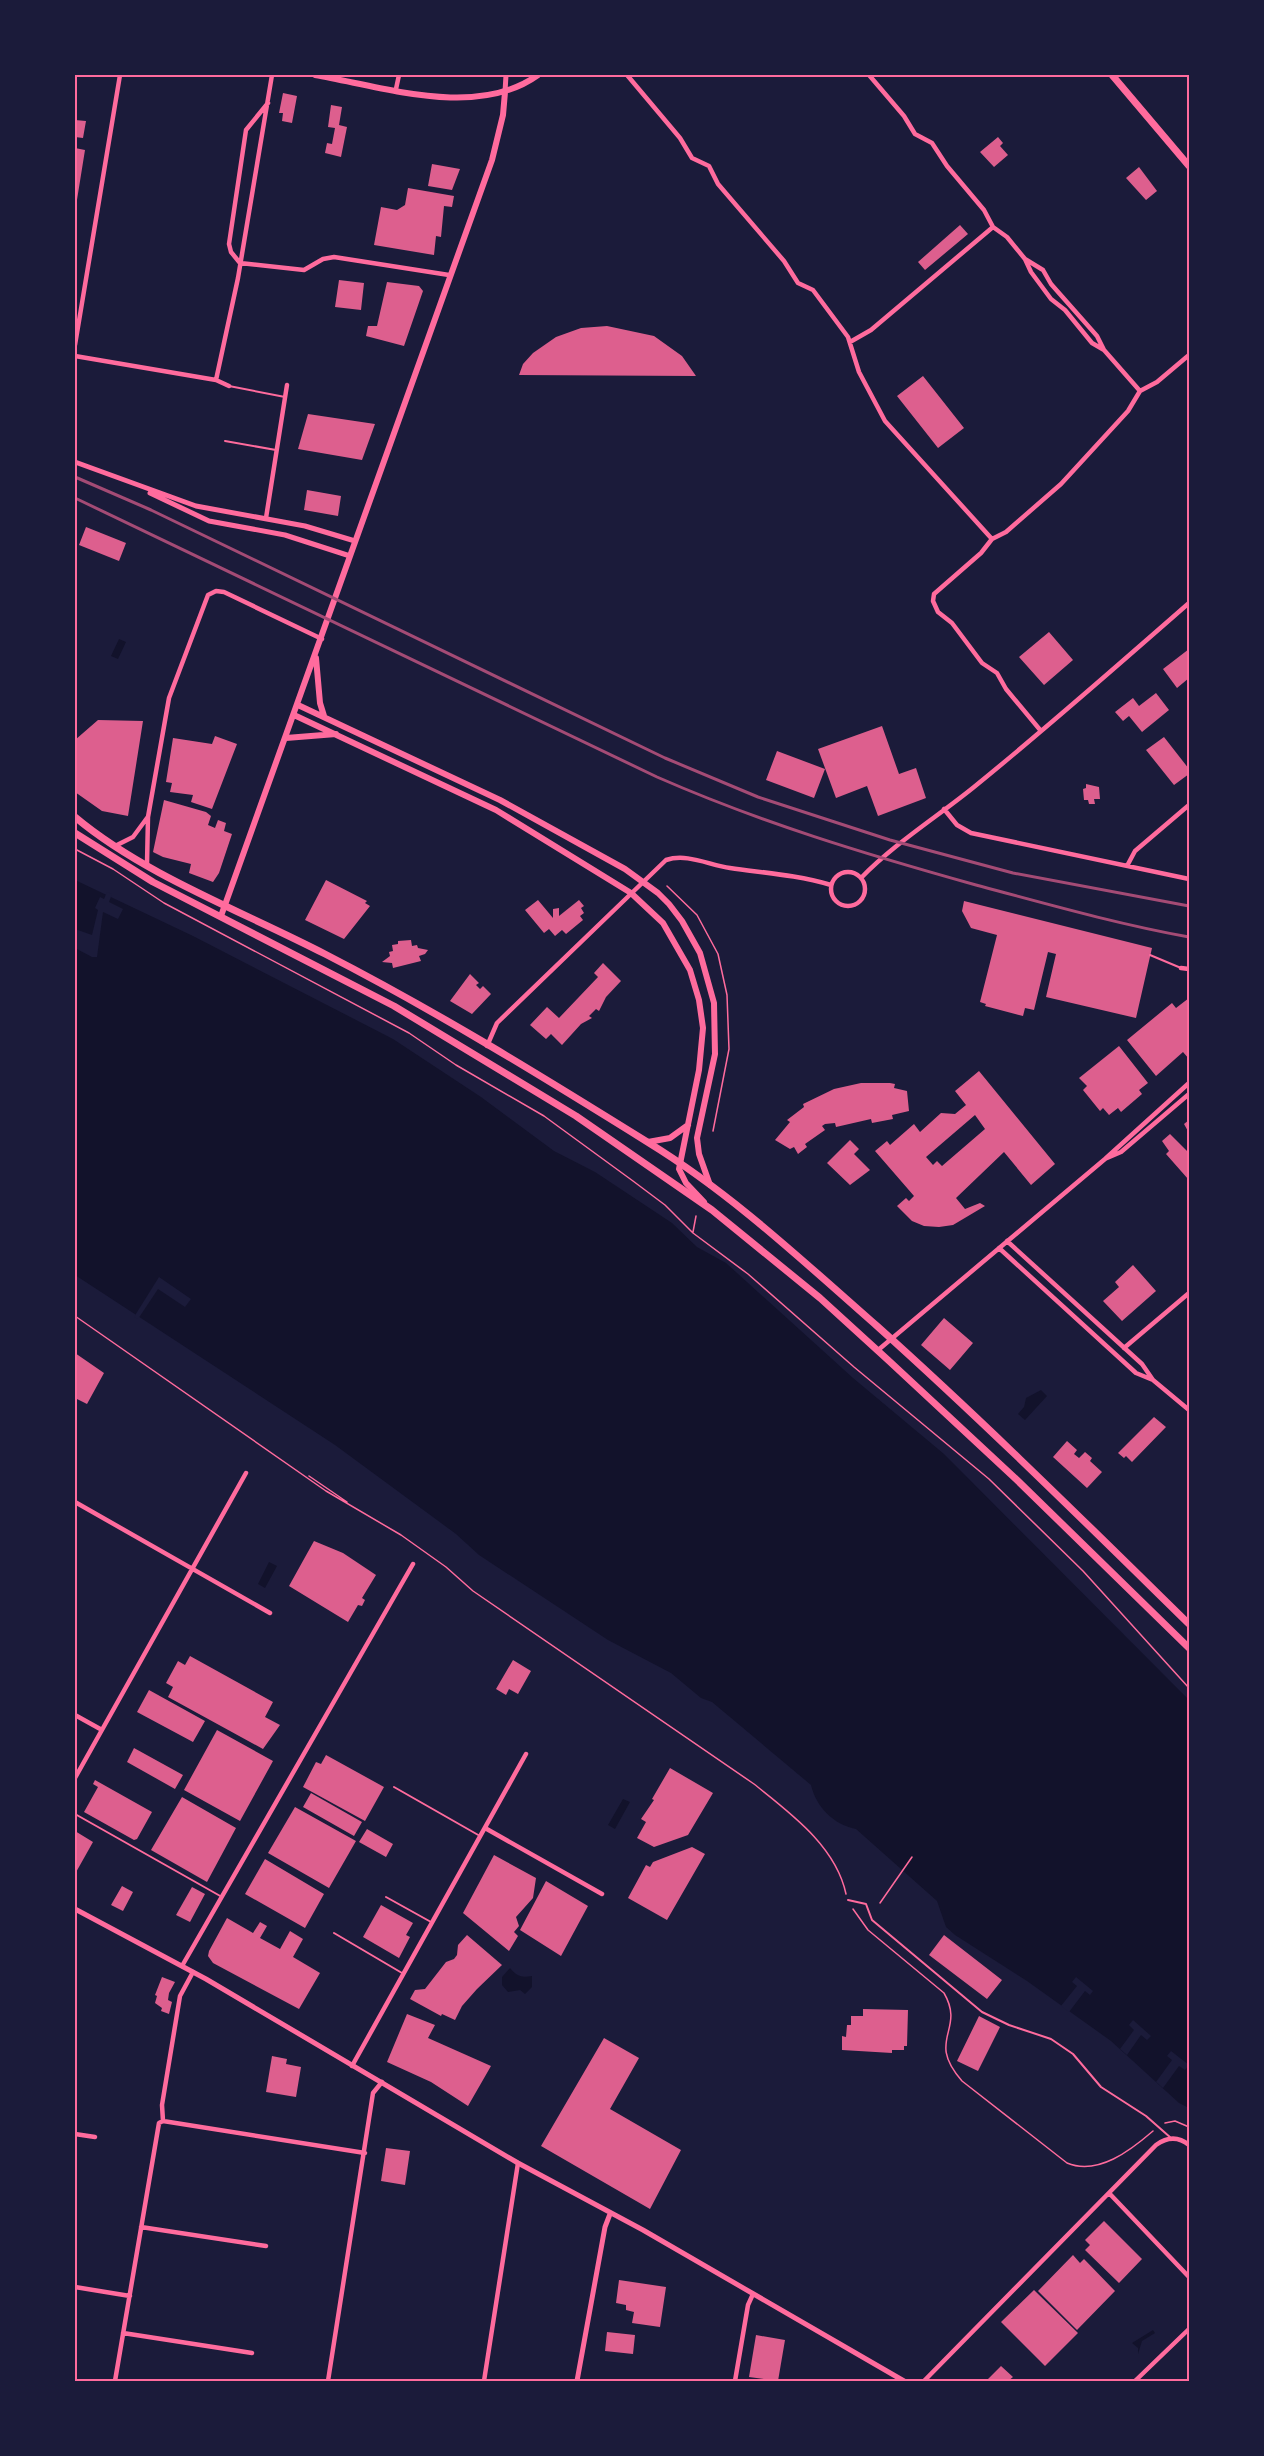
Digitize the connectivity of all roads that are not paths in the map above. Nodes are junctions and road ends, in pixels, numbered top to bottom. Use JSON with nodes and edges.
{"nodes":[{"id":1,"x":120,"y":75,"type":"edge"},
{"id":2,"x":272,"y":75,"type":"edge"},
{"id":3,"x":315,"y":75,"type":"edge"},
{"id":4,"x":399,"y":75,"type":"edge"},
{"id":5,"x":506,"y":75,"type":"edge"},
{"id":6,"x":537,"y":75,"type":"edge"},
{"id":7,"x":627,"y":75,"type":"edge"},
{"id":8,"x":869,"y":75,"type":"edge"},
{"id":9,"x":1112,"y":75,"type":"edge"},
{"id":10,"x":396,"y":89,"type":"junction"},
{"id":11,"x":505,"y":92,"type":"junction"},
{"id":12,"x":268,"y":103,"type":"junction"},
{"id":13,"x":1188,"y":163,"type":"edge"},
{"id":14,"x":993,"y":227,"type":"junction"},
{"id":15,"x":1025,"y":259,"type":"junction"},
{"id":16,"x":240,"y":263,"type":"junction"},
{"id":17,"x":449,"y":275,"type":"junction"},
{"id":18,"x":1073,"y":307,"type":"junction"},
{"id":19,"x":1067,"y":312,"type":"junction"},
{"id":20,"x":850,"y":342,"type":"junction"},
{"id":21,"x":75,"y":345,"type":"edge"},
{"id":22,"x":1104,"y":350,"type":"junction"},
{"id":23,"x":1189,"y":355,"type":"edge"},
{"id":24,"x":75,"y":356,"type":"edge"},
{"id":25,"x":216,"y":380,"type":"junction"},
{"id":26,"x":287,"y":385,"type":"dead end"},
{"id":27,"x":229,"y":386,"type":"joint"},
{"id":28,"x":1140,"y":391,"type":"junction"},
{"id":29,"x":285,"y":397,"type":"junction"},
{"id":30,"x":225,"y":441,"type":"dead end"},
{"id":31,"x":276,"y":450,"type":"junction"},
{"id":32,"x":75,"y":462,"type":"edge"},
{"id":33,"x":136,"y":486,"type":"junction"},
{"id":34,"x":266,"y":518,"type":"junction"},
{"id":35,"x":264,"y":531,"type":"junction"},
{"id":36,"x":992,"y":539,"type":"junction"},
{"id":37,"x":355,"y":541,"type":"junction"},
{"id":38,"x":350,"y":556,"type":"junction"},
{"id":39,"x":1189,"y":603,"type":"edge"},
{"id":40,"x":322,"y":639,"type":"junction"},
{"id":41,"x":315,"y":656,"type":"junction"},
{"id":42,"x":298,"y":705,"type":"junction"},
{"id":43,"x":294,"y":715,"type":"junction"},
{"id":44,"x":324,"y":717,"type":"junction"},
{"id":45,"x":1041,"y":731,"type":"junction"},
{"id":46,"x":337,"y":734,"type":"junction"},
{"id":47,"x":286,"y":738,"type":"junction"},
{"id":48,"x":1189,"y":805,"type":"edge"},
{"id":49,"x":944,"y":809,"type":"junction"},
{"id":50,"x":75,"y":817,"type":"edge"},
{"id":51,"x":148,"y":817,"type":"junction"},
{"id":52,"x":75,"y":833,"type":"edge"},
{"id":53,"x":117,"y":845,"type":"junction"},
{"id":54,"x":147,"y":864,"type":"junction"},
{"id":55,"x":1127,"y":866,"type":"junction"},
{"id":56,"x":861,"y":878,"type":"junction"},
{"id":57,"x":1189,"y":879,"type":"edge"},
{"id":58,"x":643,"y":881,"type":"junction"},
{"id":59,"x":831,"y":885,"type":"junction"},
{"id":60,"x":631,"y":893,"type":"junction"},
{"id":61,"x":225,"y":904,"type":"junction"},
{"id":62,"x":221,"y":916,"type":"junction"},
{"id":63,"x":1150,"y":955,"type":"dead end"},
{"id":64,"x":1181,"y":968,"type":"joint"},
{"id":65,"x":1189,"y":969,"type":"edge"},
{"id":66,"x":487,"y":1046,"type":"junction"},
{"id":67,"x":1189,"y":1083,"type":"edge"},
{"id":68,"x":1189,"y":1094,"type":"edge"},
{"id":69,"x":688,"y":1125,"type":"junction"},
{"id":70,"x":648,"y":1142,"type":"junction"},
{"id":71,"x":1105,"y":1159,"type":"junction"},
{"id":72,"x":680,"y":1162,"type":"junction"},
{"id":73,"x":710,"y":1185,"type":"junction"},
{"id":74,"x":712,"y":1210,"type":"junction"},
{"id":75,"x":1008,"y":1241,"type":"junction"},
{"id":76,"x":999,"y":1248,"type":"junction"},
{"id":77,"x":1189,"y":1293,"type":"edge"},
{"id":78,"x":891,"y":1339,"type":"junction"},
{"id":79,"x":1124,"y":1348,"type":"junction"},
{"id":80,"x":877,"y":1351,"type":"junction"},
{"id":81,"x":1153,"y":1380,"type":"junction"},
{"id":82,"x":1189,"y":1410,"type":"edge"},
{"id":83,"x":246,"y":1473,"type":"dead end"},
{"id":84,"x":75,"y":1502,"type":"edge"},
{"id":85,"x":413,"y":1564,"type":"dead end"},
{"id":86,"x":193,"y":1569,"type":"junction"},
{"id":87,"x":270,"y":1613,"type":"dead end"},
{"id":88,"x":1189,"y":1624,"type":"edge"},
{"id":89,"x":1189,"y":1648,"type":"edge"},
{"id":90,"x":75,"y":1714,"type":"edge"},
{"id":91,"x":102,"y":1730,"type":"junction"},
{"id":92,"x":526,"y":1754,"type":"dead end"},
{"id":93,"x":75,"y":1778,"type":"edge"},
{"id":94,"x":394,"y":1788,"type":"dead end"},
{"id":95,"x":75,"y":1814,"type":"edge"},
{"id":96,"x":485,"y":1828,"type":"junction"},
{"id":97,"x":481,"y":1836,"type":"junction"},
{"id":98,"x":602,"y":1894,"type":"dead end"},
{"id":99,"x":222,"y":1896,"type":"junction"},
{"id":100,"x":386,"y":1897,"type":"dead end"},
{"id":101,"x":848,"y":1900,"type":"road end"},
{"id":102,"x":75,"y":1909,"type":"edge"},
{"id":103,"x":432,"y":1923,"type":"junction"},
{"id":104,"x":334,"y":1934,"type":"dead end"},
{"id":105,"x":182,"y":1966,"type":"junction"},
{"id":106,"x":193,"y":1972,"type":"junction"},
{"id":107,"x":404,"y":1974,"type":"junction"},
{"id":108,"x":352,"y":2066,"type":"junction"},
{"id":109,"x":382,"y":2082,"type":"junction"},
{"id":110,"x":163,"y":2121,"type":"junction"},
{"id":111,"x":75,"y":2134,"type":"edge"},
{"id":112,"x":95,"y":2137,"type":"dead end"},
{"id":113,"x":1171,"y":2138,"type":"junction"},
{"id":114,"x":1189,"y":2145,"type":"edge"},
{"id":115,"x":365,"y":2153,"type":"junction"},
{"id":116,"x":518,"y":2163,"type":"junction"},
{"id":117,"x":1109,"y":2193,"type":"junction"},
{"id":118,"x":610,"y":2214,"type":"junction"},
{"id":119,"x":141,"y":2227,"type":"junction"},
{"id":120,"x":266,"y":2246,"type":"dead end"},
{"id":121,"x":1189,"y":2277,"type":"edge"},
{"id":122,"x":75,"y":2287,"type":"edge"},
{"id":123,"x":753,"y":2294,"type":"junction"},
{"id":124,"x":130,"y":2296,"type":"junction"},
{"id":125,"x":1189,"y":2329,"type":"edge"},
{"id":126,"x":123,"y":2333,"type":"junction"},
{"id":127,"x":252,"y":2353,"type":"dead end"},
{"id":128,"x":115,"y":2381,"type":"edge"},
{"id":129,"x":328,"y":2381,"type":"edge"},
{"id":130,"x":484,"y":2381,"type":"edge"},
{"id":131,"x":578,"y":2381,"type":"edge"},
{"id":132,"x":735,"y":2381,"type":"edge"},
{"id":133,"x":904,"y":2381,"type":"edge"},
{"id":134,"x":924,"y":2381,"type":"edge"},
{"id":135,"x":1136,"y":2381,"type":"edge"}],
"edges":[{"from":1,"to":21,"type":"street"},
{"from":2,"to":12,"type":"street"},
{"from":3,"to":10,"type":"main road"},
{"from":4,"to":10,"type":"street"},
{"from":5,"to":11,"type":"street"},
{"from":6,"to":11,"type":"main road"},
{"from":7,"to":20,"type":"street"},
{"from":8,"to":14,"type":"street"},
{"from":9,"to":13,"type":"main road"},
{"from":10,"to":11,"type":"main road"},
{"from":11,"to":17,"type":"main road"},
{"from":12,"to":16,"type":"street"},
{"from":12,"to":16,"type":"street"},
{"from":14,"to":15,"type":"street"},
{"from":14,"to":20,"type":"street"},
{"from":15,"to":18,"type":"street"},
{"from":15,"to":19,"type":"street"},
{"from":16,"to":17,"type":"street"},
{"from":16,"to":25,"type":"street"},
{"from":17,"to":37,"type":"main road"},
{"from":18,"to":19,"type":"street"},
{"from":18,"to":22,"type":"street"},
{"from":19,"to":22,"type":"street"},
{"from":20,"to":36,"type":"street"},
{"from":22,"to":28,"type":"street"},
{"from":23,"to":28,"type":"street"},
{"from":24,"to":25,"type":"street"},
{"from":25,"to":27,"type":"street"},
{"from":26,"to":29,"type":"street"},
{"from":27,"to":29,"type":"lane"},
{"from":28,"to":36,"type":"street"},
{"from":29,"to":31,"type":"street"},
{"from":30,"to":31,"type":"lane"},
{"from":31,"to":34,"type":"street"},
{"from":32,"to":33,"type":"street"},
{"from":33,"to":34,"type":"street"},
{"from":33,"to":35,"type":"street"},
{"from":34,"to":35,"type":"street"},
{"from":34,"to":37,"type":"street"},
{"from":35,"to":38,"type":"street"},
{"from":36,"to":45,"type":"street"},
{"from":37,"to":38,"type":"main road"},
{"from":38,"to":40,"type":"main road"},
{"from":39,"to":45,"type":"street"},
{"from":40,"to":41,"type":"main road"},
{"from":40,"to":51,"type":"street"},
{"from":41,"to":42,"type":"main road"},
{"from":41,"to":44,"type":"main road"},
{"from":42,"to":43,"type":"main road"},
{"from":42,"to":44,"type":"main road"},
{"from":43,"to":46,"type":"main road"},
{"from":43,"to":47,"type":"main road"},
{"from":44,"to":58,"type":"main road"},
{"from":45,"to":49,"type":"street"},
{"from":46,"to":47,"type":"main road"},
{"from":46,"to":60,"type":"main road"},
{"from":47,"to":61,"type":"main road"},
{"from":48,"to":55,"type":"street"},
{"from":49,"to":55,"type":"street"},
{"from":49,"to":56,"type":"street"},
{"from":50,"to":53,"type":"main road"},
{"from":51,"to":53,"type":"street"},
{"from":51,"to":54,"type":"street"},
{"from":52,"to":62,"type":"main road"},
{"from":53,"to":54,"type":"main road"},
{"from":54,"to":61,"type":"main road"},
{"from":55,"to":57,"type":"street"},
{"from":56,"to":59,"type":"street"},
{"from":56,"to":59,"type":"street"},
{"from":58,"to":59,"type":"street"},
{"from":58,"to":60,"type":"street"},
{"from":58,"to":73,"type":"main road"},
{"from":60,"to":66,"type":"street"},
{"from":60,"to":69,"type":"main road"},
{"from":61,"to":62,"type":"main road"},
{"from":61,"to":66,"type":"main road"},
{"from":62,"to":74,"type":"main road"},
{"from":63,"to":64,"type":"lane"},
{"from":64,"to":65,"type":"street"},
{"from":66,"to":70,"type":"main road"},
{"from":67,"to":71,"type":"street"},
{"from":68,"to":71,"type":"street"},
{"from":69,"to":70,"type":"main road"},
{"from":69,"to":72,"type":"main road"},
{"from":70,"to":72,"type":"main road"},
{"from":71,"to":75,"type":"street"},
{"from":72,"to":73,"type":"main road"},
{"from":72,"to":74,"type":"main road"},
{"from":73,"to":78,"type":"main road"},
{"from":74,"to":80,"type":"main road"},
{"from":75,"to":76,"type":"street"},
{"from":75,"to":79,"type":"street"},
{"from":76,"to":78,"type":"street"},
{"from":76,"to":81,"type":"street"},
{"from":77,"to":79,"type":"street"},
{"from":78,"to":80,"type":"street"},
{"from":78,"to":88,"type":"main road"},
{"from":79,"to":81,"type":"street"},
{"from":80,"to":89,"type":"main road"},
{"from":81,"to":82,"type":"street"},
{"from":83,"to":86,"type":"street"},
{"from":84,"to":86,"type":"street"},
{"from":85,"to":99,"type":"street"},
{"from":86,"to":87,"type":"street"},
{"from":86,"to":91,"type":"street"},
{"from":90,"to":91,"type":"street"},
{"from":91,"to":93,"type":"street"},
{"from":92,"to":96,"type":"street"},
{"from":94,"to":97,"type":"lane"},
{"from":95,"to":99,"type":"lane"},
{"from":96,"to":97,"type":"street"},
{"from":96,"to":98,"type":"street"},
{"from":97,"to":103,"type":"street"},
{"from":99,"to":105,"type":"street"},
{"from":100,"to":103,"type":"lane"},
{"from":101,"to":113,"type":"lane"},
{"from":102,"to":105,"type":"street"},
{"from":103,"to":107,"type":"street"},
{"from":104,"to":107,"type":"lane"},
{"from":105,"to":106,"type":"street"},
{"from":106,"to":108,"type":"street"},
{"from":106,"to":110,"type":"street"},
{"from":107,"to":108,"type":"street"},
{"from":108,"to":109,"type":"street"},
{"from":109,"to":115,"type":"street"},
{"from":109,"to":116,"type":"street"},
{"from":110,"to":115,"type":"street"},
{"from":110,"to":119,"type":"street"},
{"from":111,"to":112,"type":"street"},
{"from":113,"to":114,"type":"street"},
{"from":113,"to":117,"type":"street"},
{"from":115,"to":129,"type":"street"},
{"from":116,"to":118,"type":"street"},
{"from":116,"to":130,"type":"street"},
{"from":117,"to":121,"type":"street"},
{"from":117,"to":134,"type":"street"},
{"from":118,"to":123,"type":"street"},
{"from":118,"to":131,"type":"street"},
{"from":119,"to":120,"type":"street"},
{"from":119,"to":124,"type":"street"},
{"from":122,"to":124,"type":"street"},
{"from":123,"to":132,"type":"street"},
{"from":123,"to":133,"type":"street"},
{"from":124,"to":126,"type":"street"},
{"from":125,"to":135,"type":"street"},
{"from":126,"to":127,"type":"street"},
{"from":126,"to":128,"type":"street"}]}
